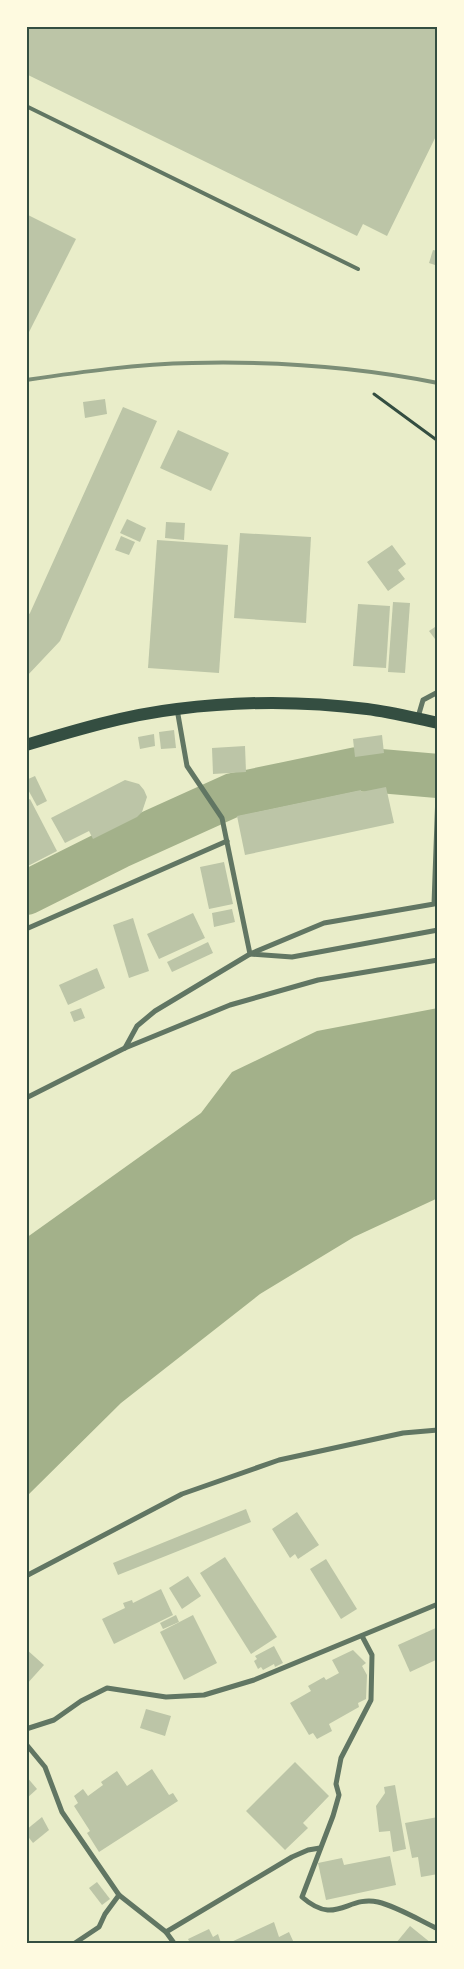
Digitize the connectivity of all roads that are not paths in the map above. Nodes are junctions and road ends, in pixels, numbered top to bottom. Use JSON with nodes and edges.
{"nodes":[{"id":1,"x":26,"y":106,"type":"edge"},
{"id":2,"x":358,"y":269,"type":"dead end"},
{"id":3,"x":438,"y":692,"type":"edge"},
{"id":4,"x":177,"y":709,"type":"junction"},
{"id":5,"x":418,"y":719,"type":"junction"},
{"id":6,"x":438,"y":722,"type":"edge"},
{"id":7,"x":26,"y":745,"type":"edge"},
{"id":8,"x":438,"y":793,"type":"edge"},
{"id":9,"x":227,"y":841,"type":"junction"},
{"id":10,"x":26,"y":929,"type":"edge"},
{"id":11,"x":438,"y":930,"type":"edge"},
{"id":12,"x":250,"y":954,"type":"junction"},
{"id":13,"x":438,"y":960,"type":"edge"},
{"id":14,"x":125,"y":1048,"type":"junction"},
{"id":15,"x":26,"y":1098,"type":"edge"},
{"id":16,"x":438,"y":1430,"type":"edge"},
{"id":17,"x":26,"y":1576,"type":"edge"},
{"id":18,"x":438,"y":1604,"type":"edge"},
{"id":19,"x":362,"y":1636,"type":"junction"},
{"id":20,"x":26,"y":1729,"type":"edge"},
{"id":21,"x":26,"y":1744,"type":"edge"},
{"id":22,"x":320,"y":1848,"type":"junction"},
{"id":23,"x":119,"y":1895,"type":"junction"},
{"id":24,"x":438,"y":1929,"type":"edge"},
{"id":25,"x":166,"y":1932,"type":"junction"},
{"id":26,"x":75,"y":1943,"type":"edge"},
{"id":27,"x":174,"y":1943,"type":"edge"}],
"edges":[{"from":1,"to":2,"type":"lane"},
{"from":3,"to":5,"type":"street"},
{"from":4,"to":5,"type":"main road"},
{"from":4,"to":7,"type":"main road"},
{"from":4,"to":9,"type":"street"},
{"from":5,"to":6,"type":"main road"},
{"from":8,"to":12,"type":"street"},
{"from":9,"to":10,"type":"street"},
{"from":9,"to":12,"type":"street"},
{"from":11,"to":12,"type":"street"},
{"from":12,"to":14,"type":"street"},
{"from":13,"to":14,"type":"street"},
{"from":14,"to":15,"type":"street"},
{"from":16,"to":17,"type":"street"},
{"from":18,"to":19,"type":"street"},
{"from":19,"to":20,"type":"street"},
{"from":19,"to":22,"type":"street"},
{"from":21,"to":23,"type":"street"},
{"from":22,"to":24,"type":"street"},
{"from":22,"to":25,"type":"street"},
{"from":23,"to":25,"type":"street"},
{"from":23,"to":26,"type":"street"},
{"from":25,"to":27,"type":"street"}]}
